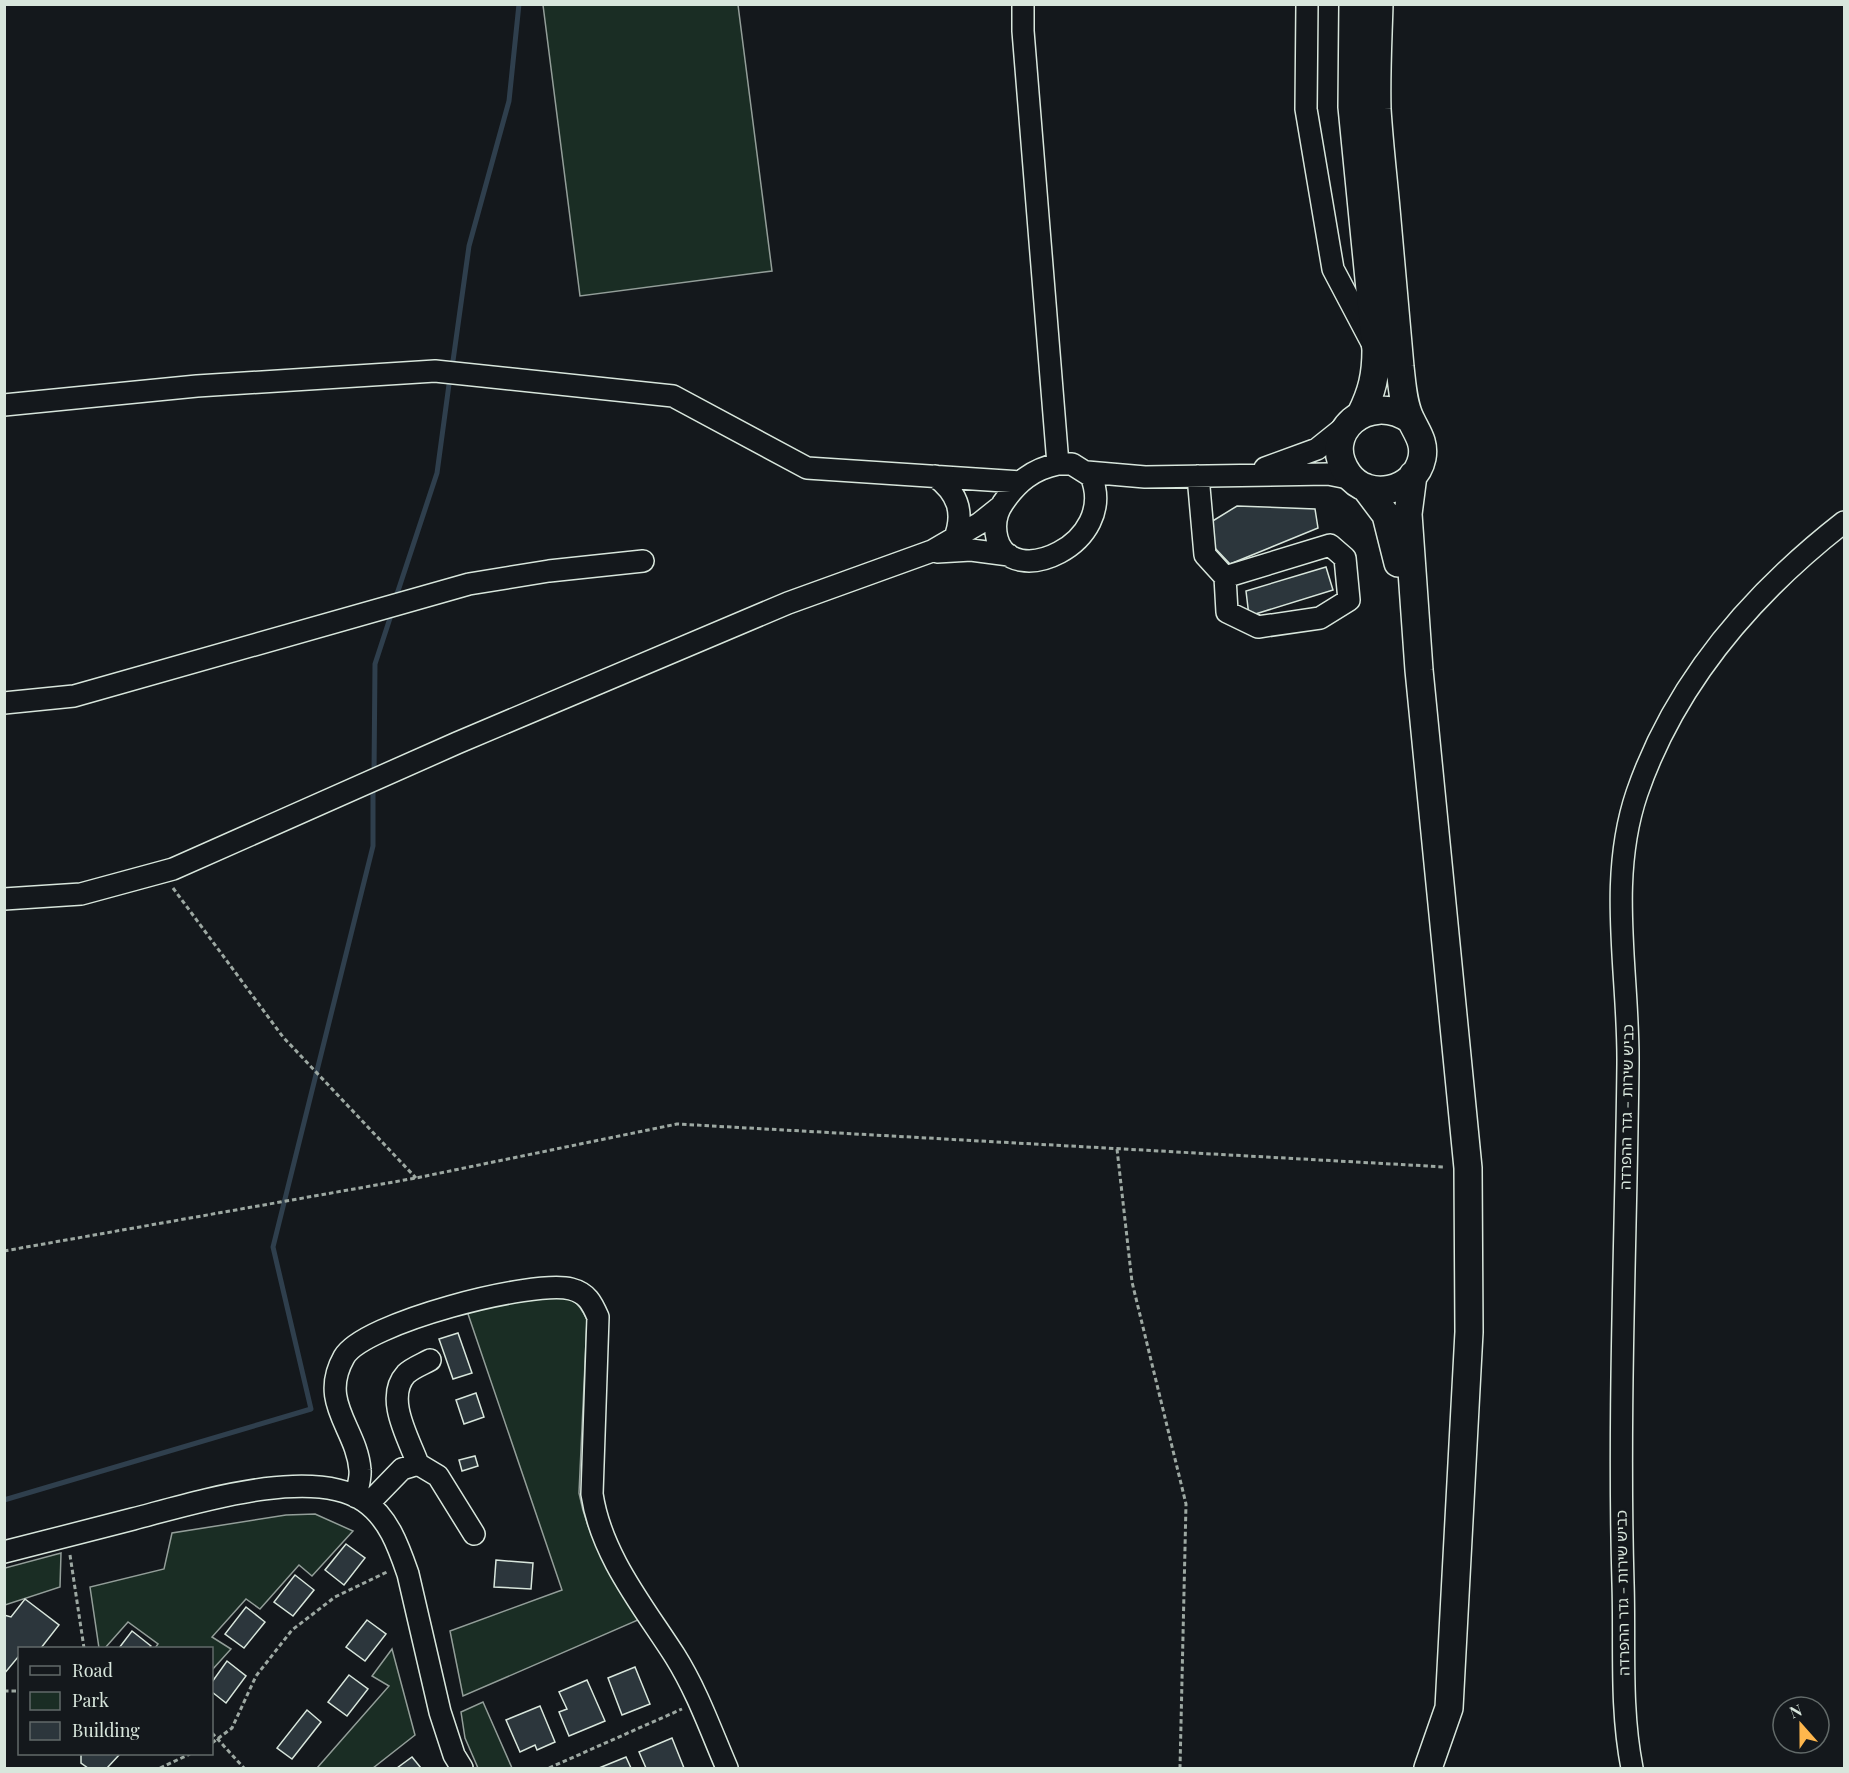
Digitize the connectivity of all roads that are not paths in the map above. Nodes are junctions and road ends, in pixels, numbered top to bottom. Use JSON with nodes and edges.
{"nodes":[{"id":1,"x":1023,"y":4,"type":"edge"},
{"id":2,"x":1307,"y":4,"type":"edge"},
{"id":3,"x":1353,"y":4,"type":"edge"},
{"id":4,"x":1379,"y":4,"type":"edge"},
{"id":5,"x":1376,"y":350,"type":"junction"},
{"id":6,"x":4,"y":405,"type":"edge"},
{"id":7,"x":1355,"y":418,"type":"junction"},
{"id":8,"x":1411,"y":420,"type":"junction"},
{"id":9,"x":1058,"y":464,"type":"junction"},
{"id":10,"x":1087,"y":472,"type":"junction"},
{"id":11,"x":1247,"y":474,"type":"junction"},
{"id":12,"x":1413,"y":475,"type":"junction"},
{"id":13,"x":935,"y":476,"type":"junction"},
{"id":14,"x":1198,"y":476,"type":"junction"},
{"id":15,"x":1145,"y":477,"type":"junction"},
{"id":16,"x":1020,"y":482,"type":"junction"},
{"id":17,"x":1359,"y":483,"type":"junction"},
{"id":18,"x":1000,"y":507,"type":"junction"},
{"id":19,"x":1096,"y":511,"type":"junction"},
{"id":20,"x":1845,"y":522,"type":"edge"},
{"id":21,"x":954,"y":540,"type":"junction"},
{"id":22,"x":925,"y":553,"type":"junction"},
{"id":23,"x":1009,"y":555,"type":"junction"},
{"id":24,"x":644,"y":561,"type":"dead end"},
{"id":25,"x":1225,"y":577,"type":"junction"},
{"id":26,"x":1419,"y":670,"type":"junction"},
{"id":27,"x":4,"y":703,"type":"edge"},
{"id":28,"x":4,"y":899,"type":"edge"},
{"id":29,"x":430,"y":1360,"type":"dead end"},
{"id":30,"x":418,"y":1464,"type":"junction"},
{"id":31,"x":362,"y":1501,"type":"junction"},
{"id":32,"x":474,"y":1534,"type":"dead end"},
{"id":33,"x":4,"y":1552,"type":"edge"},
{"id":34,"x":462,"y":1768,"type":"edge"},
{"id":35,"x":727,"y":1768,"type":"edge"},
{"id":36,"x":1428,"y":1768,"type":"edge"},
{"id":37,"x":1632,"y":1768,"type":"edge"}],
"edges":[{"from":1,"to":9,"type":"street"},
{"from":2,"to":5,"type":"street"},
{"from":3,"to":5,"type":"main road"},
{"from":4,"to":8,"type":"main road"},
{"from":5,"to":7,"type":"main road"},
{"from":6,"to":13,"type":"street"},
{"from":7,"to":8,"type":"main road"},
{"from":7,"to":11,"type":"street"},
{"from":7,"to":17,"type":"main road"},
{"from":8,"to":12,"type":"main road"},
{"from":9,"to":10,"type":"street"},
{"from":9,"to":16,"type":"street"},
{"from":10,"to":15,"type":"street"},
{"from":10,"to":19,"type":"street"},
{"from":11,"to":14,"type":"street"},
{"from":11,"to":17,"type":"street"},
{"from":12,"to":17,"type":"main road"},
{"from":12,"to":26,"type":"main road"},
{"from":13,"to":16,"type":"street"},
{"from":13,"to":21,"type":"street"},
{"from":14,"to":15,"type":"street"},
{"from":14,"to":25,"type":"street"},
{"from":15,"to":19,"type":"street"},
{"from":16,"to":18,"type":"street"},
{"from":17,"to":26,"type":"main road"},
{"from":18,"to":21,"type":"street"},
{"from":18,"to":23,"type":"street"},
{"from":19,"to":23,"type":"street"},
{"from":20,"to":37,"type":"street","name":"כביש שירות - גדר ההפרדה"},
{"from":21,"to":22,"type":"street"},
{"from":22,"to":23,"type":"street"},
{"from":22,"to":28,"type":"street"},
{"from":24,"to":27,"type":"street"},
{"from":25,"to":25,"type":"street"},
{"from":26,"to":36,"type":"main road"},
{"from":29,"to":30,"type":"street"},
{"from":30,"to":31,"type":"street"},
{"from":30,"to":32,"type":"street"},
{"from":31,"to":33,"type":"street"},
{"from":31,"to":34,"type":"street"},
{"from":31,"to":35,"type":"street"}]}
